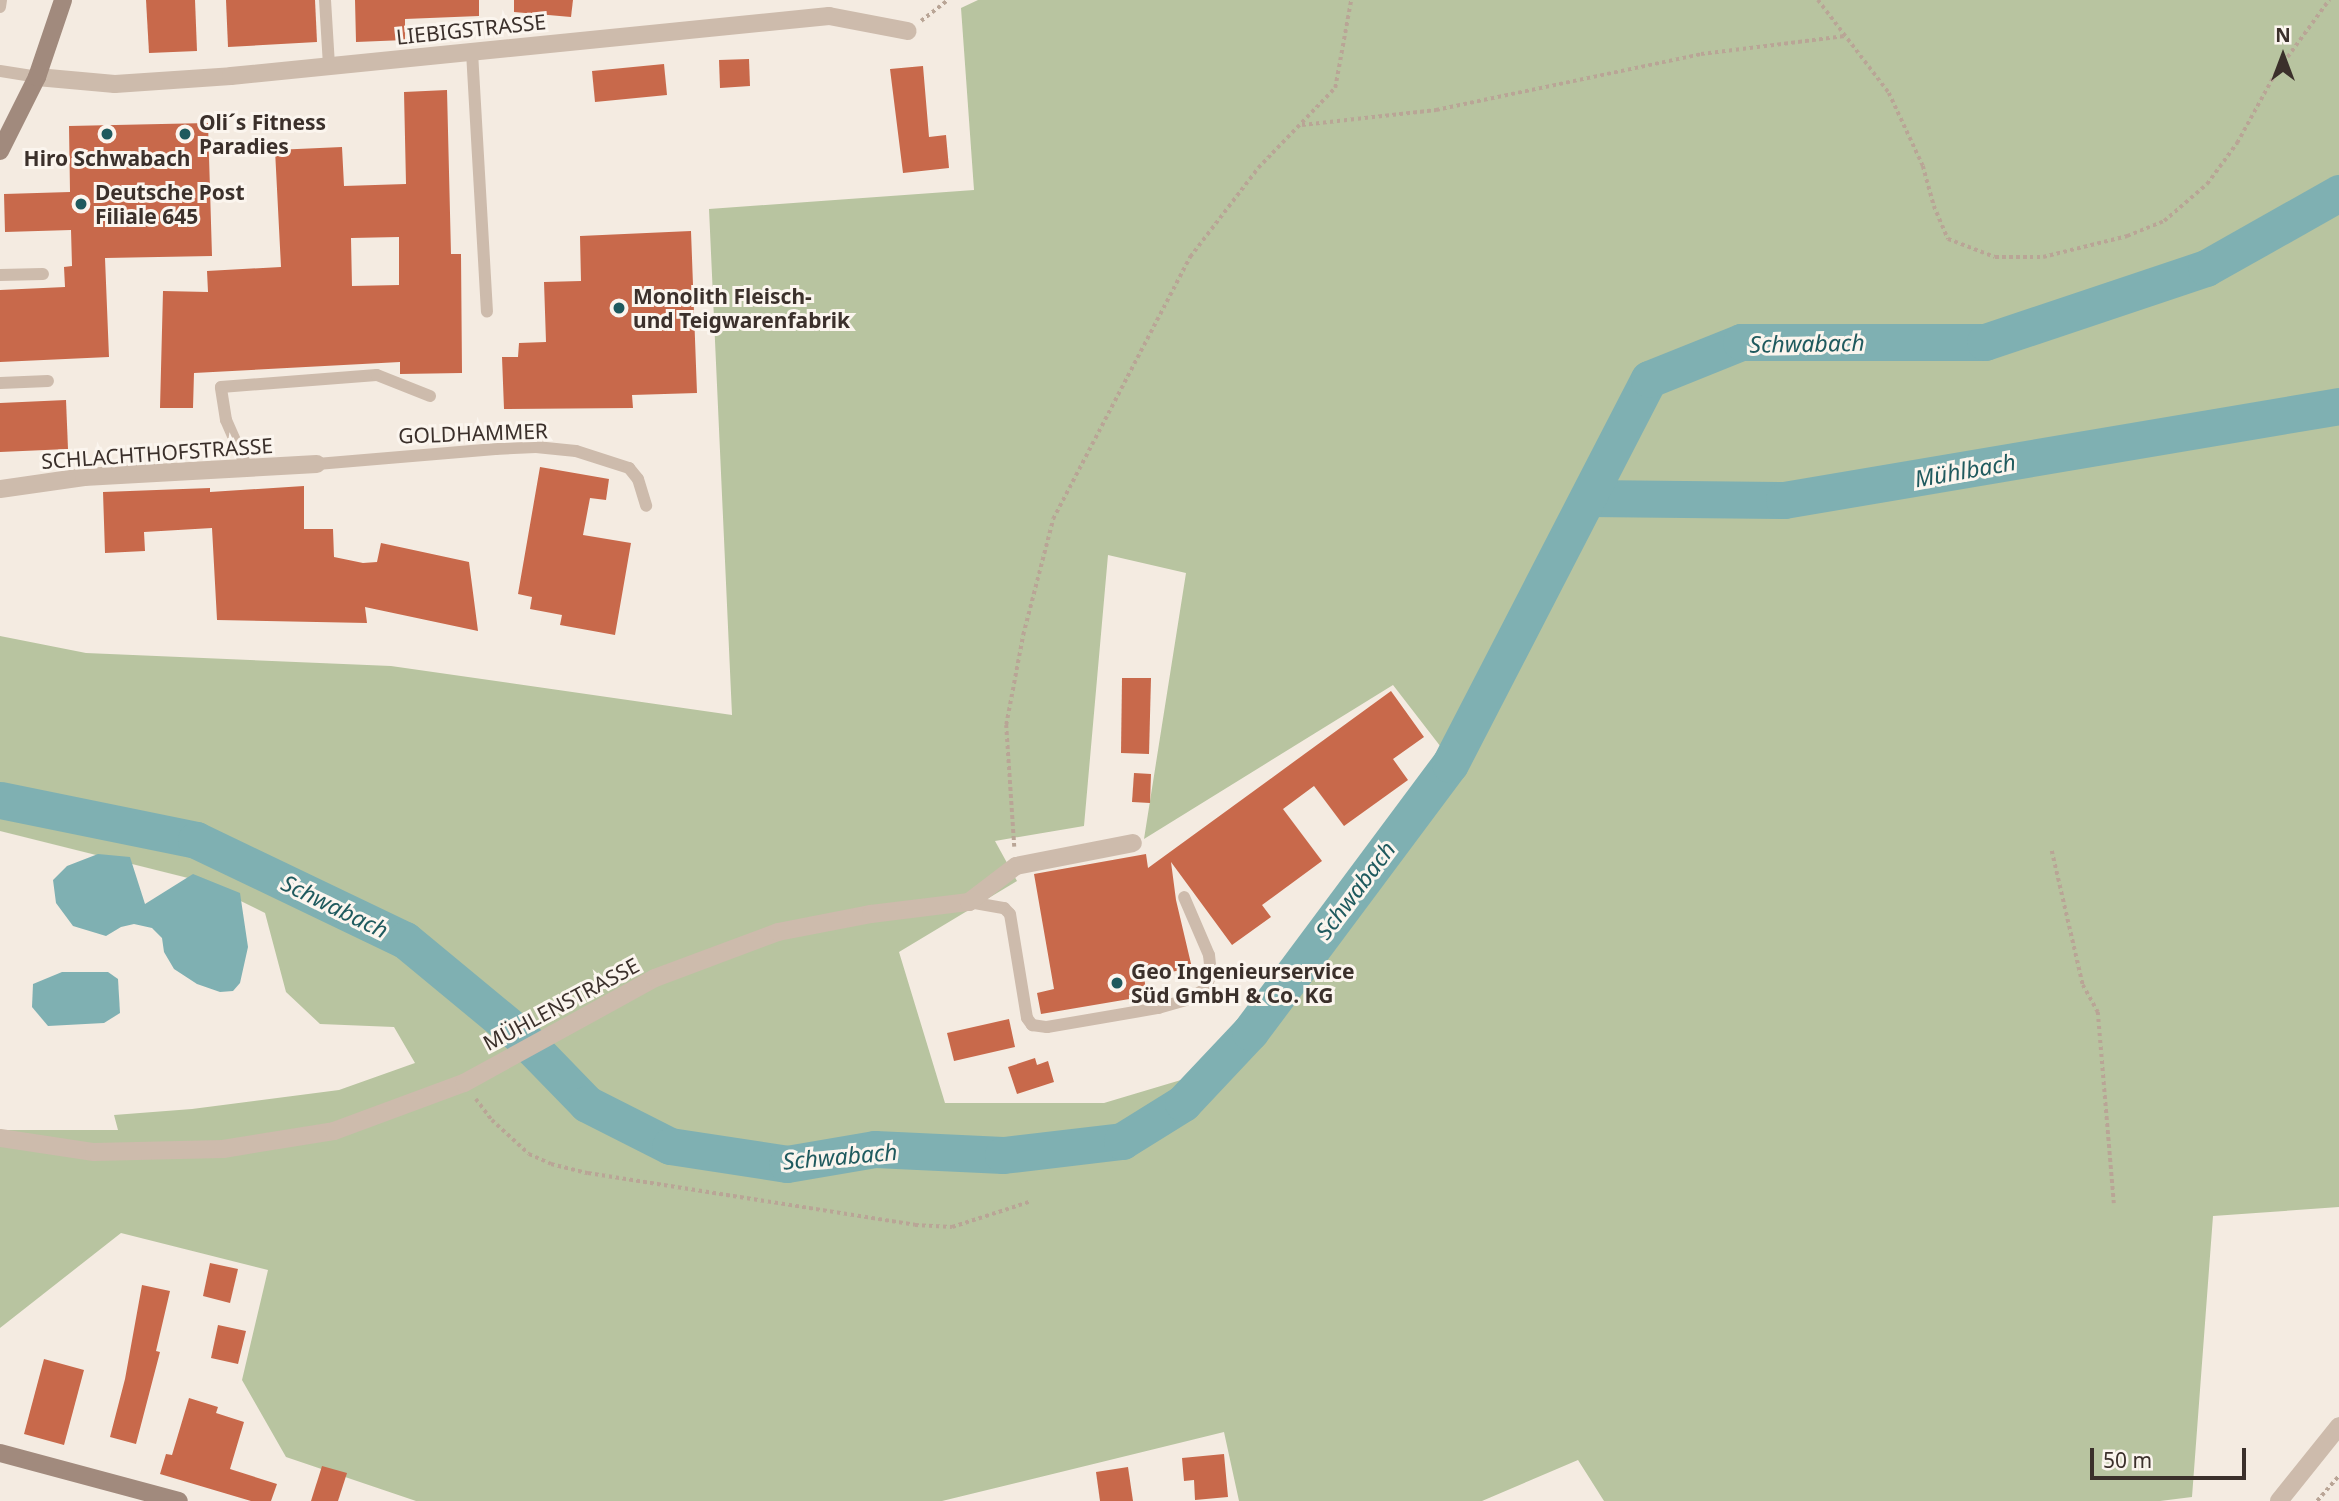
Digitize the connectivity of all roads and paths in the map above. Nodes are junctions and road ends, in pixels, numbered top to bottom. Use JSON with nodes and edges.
{"nodes":[{"id":1,"x":1,"y":0,"type":"edge"},
{"id":2,"x":62,"y":0,"type":"edge"},
{"id":3,"x":325,"y":0,"type":"edge"},
{"id":4,"x":948,"y":0,"type":"edge"},
{"id":5,"x":1351,"y":0,"type":"edge"},
{"id":6,"x":1818,"y":0,"type":"edge"},
{"id":7,"x":2329,"y":0,"type":"edge"},
{"id":8,"x":0,"y":7,"type":"edge"},
{"id":9,"x":908,"y":32,"type":"joint"},
{"id":10,"x":1846,"y":36,"type":"junction"},
{"id":11,"x":472,"y":52,"type":"junction"},
{"id":12,"x":329,"y":66,"type":"junction"},
{"id":13,"x":0,"y":72,"type":"edge"},
{"id":14,"x":37,"y":77,"type":"junction"},
{"id":15,"x":1299,"y":125,"type":"junction"},
{"id":16,"x":5,"y":132,"type":"edge"},
{"id":17,"x":0,"y":151,"type":"edge"},
{"id":18,"x":43,"y":274,"type":"dead end"},
{"id":19,"x":0,"y":275,"type":"edge"},
{"id":20,"x":487,"y":312,"type":"dead end"},
{"id":21,"x":48,"y":381,"type":"dead end"},
{"id":22,"x":0,"y":383,"type":"edge"},
{"id":23,"x":430,"y":396,"type":"dead end"},
{"id":24,"x":317,"y":464,"type":"joint"},
{"id":25,"x":247,"y":468,"type":"junction"},
{"id":26,"x":0,"y":489,"type":"edge"},
{"id":27,"x":646,"y":506,"type":"dead end"},
{"id":28,"x":1133,"y":843,"type":"dead end"},
{"id":29,"x":2052,"y":851,"type":"dead end"},
{"id":30,"x":1016,"y":866,"type":"junction"},
{"id":31,"x":1184,"y":897,"type":"dead end"},
{"id":32,"x":969,"y":902,"type":"junction"},
{"id":33,"x":464,"y":1083,"type":"junction"},
{"id":34,"x":0,"y":1138,"type":"edge"},
{"id":35,"x":1030,"y":1202,"type":"dead end"},
{"id":36,"x":2114,"y":1203,"type":"dead end"},
{"id":37,"x":2339,"y":1426,"type":"edge"},
{"id":38,"x":0,"y":1453,"type":"edge"},
{"id":39,"x":2339,"y":1476,"type":"edge"},
{"id":40,"x":178,"y":1501,"type":"edge"},
{"id":41,"x":2279,"y":1501,"type":"edge"},
{"id":42,"x":2317,"y":1501,"type":"edge"}],
"edges":[{"from":1,"to":8,"type":"lane"},
{"from":2,"to":14,"type":"main road"},
{"from":3,"to":12,"type":"lane"},
{"from":4,"to":9,"type":"path"},
{"from":5,"to":15,"type":"path"},
{"from":6,"to":10,"type":"path"},
{"from":7,"to":10,"type":"path"},
{"from":9,"to":11,"type":"street","name":"LIEBIGSTRASSE"},
{"from":10,"to":15,"type":"path"},
{"from":11,"to":12,"type":"street","name":"LIEBIGSTRASSE"},
{"from":11,"to":20,"type":"lane"},
{"from":12,"to":14,"type":"street","name":"LIEBIGSTRASSE"},
{"from":13,"to":14,"type":"lane"},
{"from":14,"to":16,"type":"main road"},
{"from":15,"to":30,"type":"path"},
{"from":16,"to":17,"type":"main road"},
{"from":18,"to":19,"type":"lane"},
{"from":21,"to":22,"type":"lane"},
{"from":23,"to":25,"type":"lane"},
{"from":24,"to":25,"type":"street","name":"SCHLACHTHOFSTRASSE"},
{"from":24,"to":27,"type":"lane","name":"GOLDHAMMER"},
{"from":25,"to":26,"type":"street","name":"SCHLACHTHOFSTRASSE"},
{"from":28,"to":30,"type":"street"},
{"from":29,"to":36,"type":"path"},
{"from":30,"to":32,"type":"street"},
{"from":31,"to":32,"type":"lane"},
{"from":32,"to":33,"type":"street","name":"MÜHLENSTRASSE"},
{"from":33,"to":34,"type":"street","name":"MÜHLENSTRASSE"},
{"from":33,"to":35,"type":"path"},
{"from":37,"to":41,"type":"street"},
{"from":38,"to":40,"type":"main road"},
{"from":39,"to":42,"type":"path"}]}
